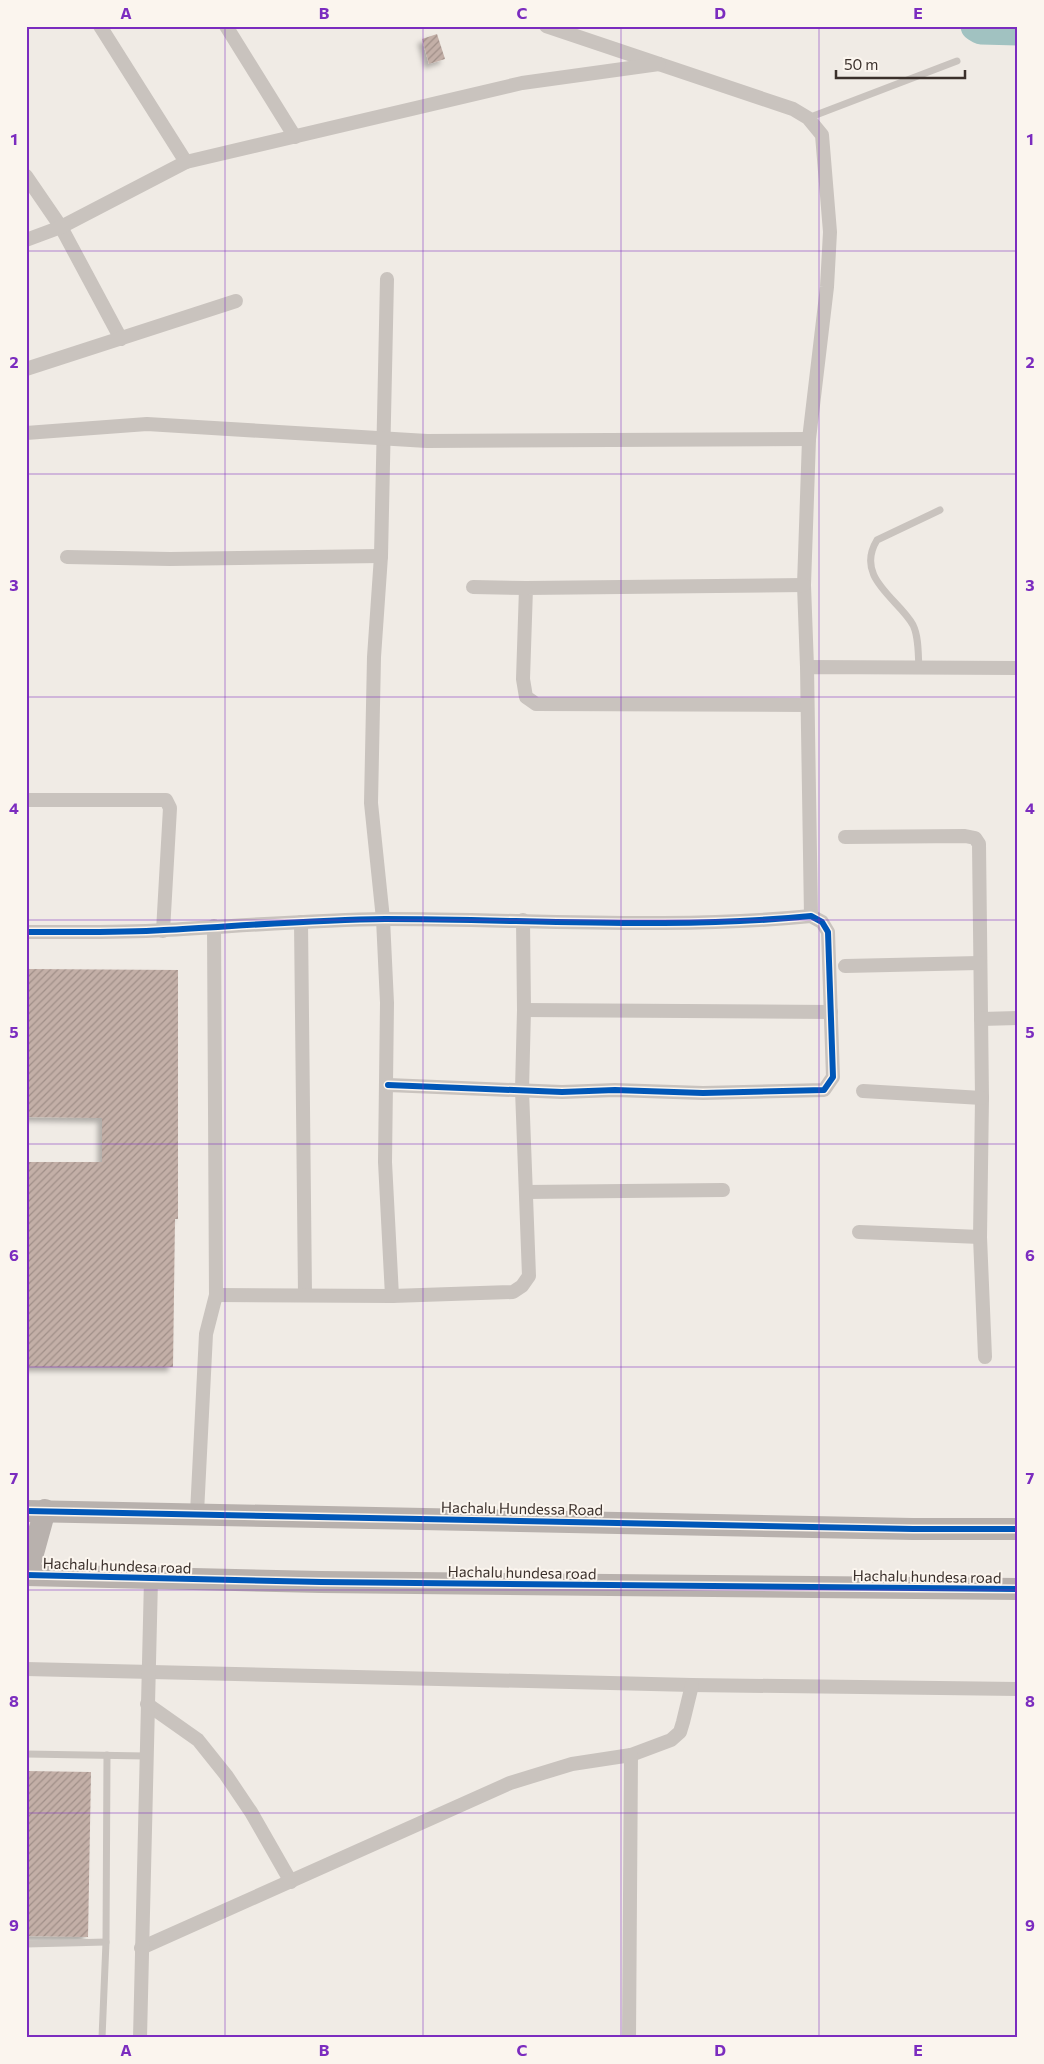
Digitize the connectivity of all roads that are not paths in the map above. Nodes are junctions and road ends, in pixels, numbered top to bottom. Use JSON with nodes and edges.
{"nodes":[{"id":1,"x":100,"y":26,"type":"edge"},
{"id":2,"x":226,"y":26,"type":"edge"},
{"id":3,"x":546,"y":26,"type":"edge"},
{"id":4,"x":957,"y":61,"type":"dead end"},
{"id":5,"x":662,"y":64,"type":"junction"},
{"id":6,"x":808,"y":118,"type":"junction"},
{"id":7,"x":295,"y":136,"type":"junction"},
{"id":8,"x":186,"y":162,"type":"junction"},
{"id":9,"x":26,"y":176,"type":"edge"},
{"id":10,"x":61,"y":228,"type":"junction"},
{"id":11,"x":26,"y":240,"type":"edge"},
{"id":12,"x":387,"y":279,"type":"dead end"},
{"id":13,"x":236,"y":301,"type":"dead end"},
{"id":14,"x":121,"y":338,"type":"junction"},
{"id":15,"x":26,"y":369,"type":"edge"},
{"id":16,"x":26,"y":433,"type":"edge"},
{"id":17,"x":383,"y":439,"type":"junction"},
{"id":18,"x":809,"y":439,"type":"junction"},
{"id":19,"x":940,"y":510,"type":"dead end"},
{"id":20,"x":381,"y":556,"type":"junction"},
{"id":21,"x":67,"y":557,"type":"dead end"},
{"id":22,"x":804,"y":585,"type":"junction"},
{"id":23,"x":473,"y":587,"type":"dead end"},
{"id":24,"x":526,"y":588,"type":"junction"},
{"id":25,"x":807,"y":668,"type":"junction"},
{"id":26,"x":919,"y":668,"type":"junction"},
{"id":27,"x":1018,"y":668,"type":"edge"},
{"id":28,"x":807,"y":705,"type":"junction"},
{"id":29,"x":26,"y":800,"type":"edge"},
{"id":30,"x":845,"y":837,"type":"dead end"},
{"id":31,"x":811,"y":916,"type":"junction"},
{"id":32,"x":383,"y":920,"type":"junction"},
{"id":33,"x":523,"y":920,"type":"junction"},
{"id":34,"x":301,"y":922,"type":"junction"},
{"id":35,"x":214,"y":926,"type":"junction"},
{"id":36,"x":163,"y":930,"type":"junction"},
{"id":37,"x":26,"y":932,"type":"edge"},
{"id":38,"x":979,"y":963,"type":"junction"},
{"id":39,"x":845,"y":966,"type":"dead end"},
{"id":40,"x":524,"y":1010,"type":"junction"},
{"id":41,"x":832,"y":1012,"type":"junction"},
{"id":42,"x":1018,"y":1018,"type":"edge"},
{"id":43,"x":981,"y":1019,"type":"junction"},
{"id":44,"x":388,"y":1085,"type":"junction"},
{"id":45,"x":522,"y":1090,"type":"junction"},
{"id":46,"x":863,"y":1091,"type":"dead end"},
{"id":47,"x":982,"y":1098,"type":"junction"},
{"id":48,"x":723,"y":1190,"type":"dead end"},
{"id":49,"x":526,"y":1192,"type":"junction"},
{"id":50,"x":859,"y":1232,"type":"dead end"},
{"id":51,"x":980,"y":1237,"type":"junction"},
{"id":52,"x":304,"y":1294,"type":"junction"},
{"id":53,"x":216,"y":1295,"type":"junction"},
{"id":54,"x":392,"y":1296,"type":"junction"},
{"id":55,"x":985,"y":1357,"type":"dead end"},
{"id":56,"x":36,"y":1510,"type":"edge"},
{"id":57,"x":197,"y":1513,"type":"junction"},
{"id":58,"x":1018,"y":1529,"type":"edge"},
{"id":59,"x":27,"y":1575,"type":"edge"},
{"id":60,"x":151,"y":1579,"type":"junction"},
{"id":61,"x":1018,"y":1590,"type":"edge"},
{"id":62,"x":26,"y":1669,"type":"edge"},
{"id":63,"x":148,"y":1673,"type":"junction"},
{"id":64,"x":692,"y":1685,"type":"junction"},
{"id":65,"x":1018,"y":1689,"type":"edge"},
{"id":66,"x":147,"y":1704,"type":"junction"},
{"id":67,"x":26,"y":1754,"type":"edge"},
{"id":68,"x":107,"y":1755,"type":"junction"},
{"id":69,"x":631,"y":1755,"type":"junction"},
{"id":70,"x":146,"y":1756,"type":"junction"},
{"id":71,"x":291,"y":1882,"type":"junction"},
{"id":72,"x":106,"y":1942,"type":"junction"},
{"id":73,"x":26,"y":1944,"type":"edge"},
{"id":74,"x":141,"y":1948,"type":"junction"},
{"id":75,"x":102,"y":2038,"type":"edge"},
{"id":76,"x":140,"y":2038,"type":"edge"},
{"id":77,"x":629,"y":2038,"type":"edge"}],
"edges":[{"from":1,"to":8,"type":"street"},
{"from":2,"to":7,"type":"street"},
{"from":3,"to":5,"type":"street"},
{"from":4,"to":6,"type":"lane"},
{"from":5,"to":6,"type":"street"},
{"from":5,"to":7,"type":"street"},
{"from":6,"to":18,"type":"street"},
{"from":7,"to":8,"type":"street"},
{"from":8,"to":10,"type":"street"},
{"from":9,"to":10,"type":"street"},
{"from":10,"to":11,"type":"street"},
{"from":10,"to":14,"type":"street"},
{"from":12,"to":17,"type":"street"},
{"from":13,"to":14,"type":"street"},
{"from":14,"to":15,"type":"street"},
{"from":16,"to":17,"type":"street"},
{"from":17,"to":18,"type":"street"},
{"from":17,"to":20,"type":"street"},
{"from":18,"to":22,"type":"street"},
{"from":19,"to":26,"type":"lane"},
{"from":20,"to":21,"type":"street"},
{"from":20,"to":32,"type":"street"},
{"from":22,"to":24,"type":"street"},
{"from":22,"to":25,"type":"street"},
{"from":23,"to":24,"type":"street"},
{"from":24,"to":28,"type":"street"},
{"from":25,"to":26,"type":"street"},
{"from":25,"to":28,"type":"street"},
{"from":26,"to":27,"type":"street"},
{"from":28,"to":31,"type":"street"},
{"from":29,"to":36,"type":"street"},
{"from":30,"to":38,"type":"street"},
{"from":31,"to":33,"type":"street"},
{"from":31,"to":41,"type":"street"},
{"from":32,"to":33,"type":"street"},
{"from":32,"to":34,"type":"street"},
{"from":32,"to":44,"type":"street"},
{"from":33,"to":40,"type":"street"},
{"from":34,"to":35,"type":"street"},
{"from":34,"to":52,"type":"street"},
{"from":35,"to":36,"type":"street"},
{"from":35,"to":53,"type":"street"},
{"from":36,"to":37,"type":"street"},
{"from":38,"to":39,"type":"street"},
{"from":38,"to":43,"type":"street"},
{"from":40,"to":41,"type":"street"},
{"from":40,"to":45,"type":"street"},
{"from":41,"to":45,"type":"street"},
{"from":42,"to":43,"type":"street"},
{"from":43,"to":47,"type":"street"},
{"from":44,"to":45,"type":"street"},
{"from":44,"to":54,"type":"street"},
{"from":45,"to":49,"type":"street"},
{"from":46,"to":47,"type":"street"},
{"from":47,"to":51,"type":"street"},
{"from":48,"to":49,"type":"street"},
{"from":49,"to":54,"type":"street"},
{"from":50,"to":51,"type":"street"},
{"from":51,"to":55,"type":"street"},
{"from":52,"to":53,"type":"street"},
{"from":52,"to":54,"type":"street"},
{"from":53,"to":57,"type":"street"},
{"from":56,"to":57,"type":"main road","name":"Hachalu Hundessa Road"},
{"from":56,"to":59,"type":"main road"},
{"from":57,"to":58,"type":"main road","name":"Hachalu Hundessa Road"},
{"from":59,"to":60,"type":"main road","name":"Hachalu hundesa road"},
{"from":60,"to":61,"type":"main road","name":"Hachalu hundesa road"},
{"from":60,"to":63,"type":"street"},
{"from":62,"to":63,"type":"street"},
{"from":63,"to":64,"type":"street"},
{"from":63,"to":66,"type":"street"},
{"from":64,"to":65,"type":"street"},
{"from":64,"to":69,"type":"street"},
{"from":66,"to":70,"type":"street"},
{"from":66,"to":71,"type":"street"},
{"from":67,"to":68,"type":"lane"},
{"from":68,"to":70,"type":"lane"},
{"from":68,"to":72,"type":"lane"},
{"from":69,"to":71,"type":"street"},
{"from":69,"to":77,"type":"street"},
{"from":70,"to":74,"type":"street"},
{"from":71,"to":74,"type":"street"},
{"from":72,"to":73,"type":"lane"},
{"from":72,"to":75,"type":"lane"},
{"from":74,"to":76,"type":"street"}]}
